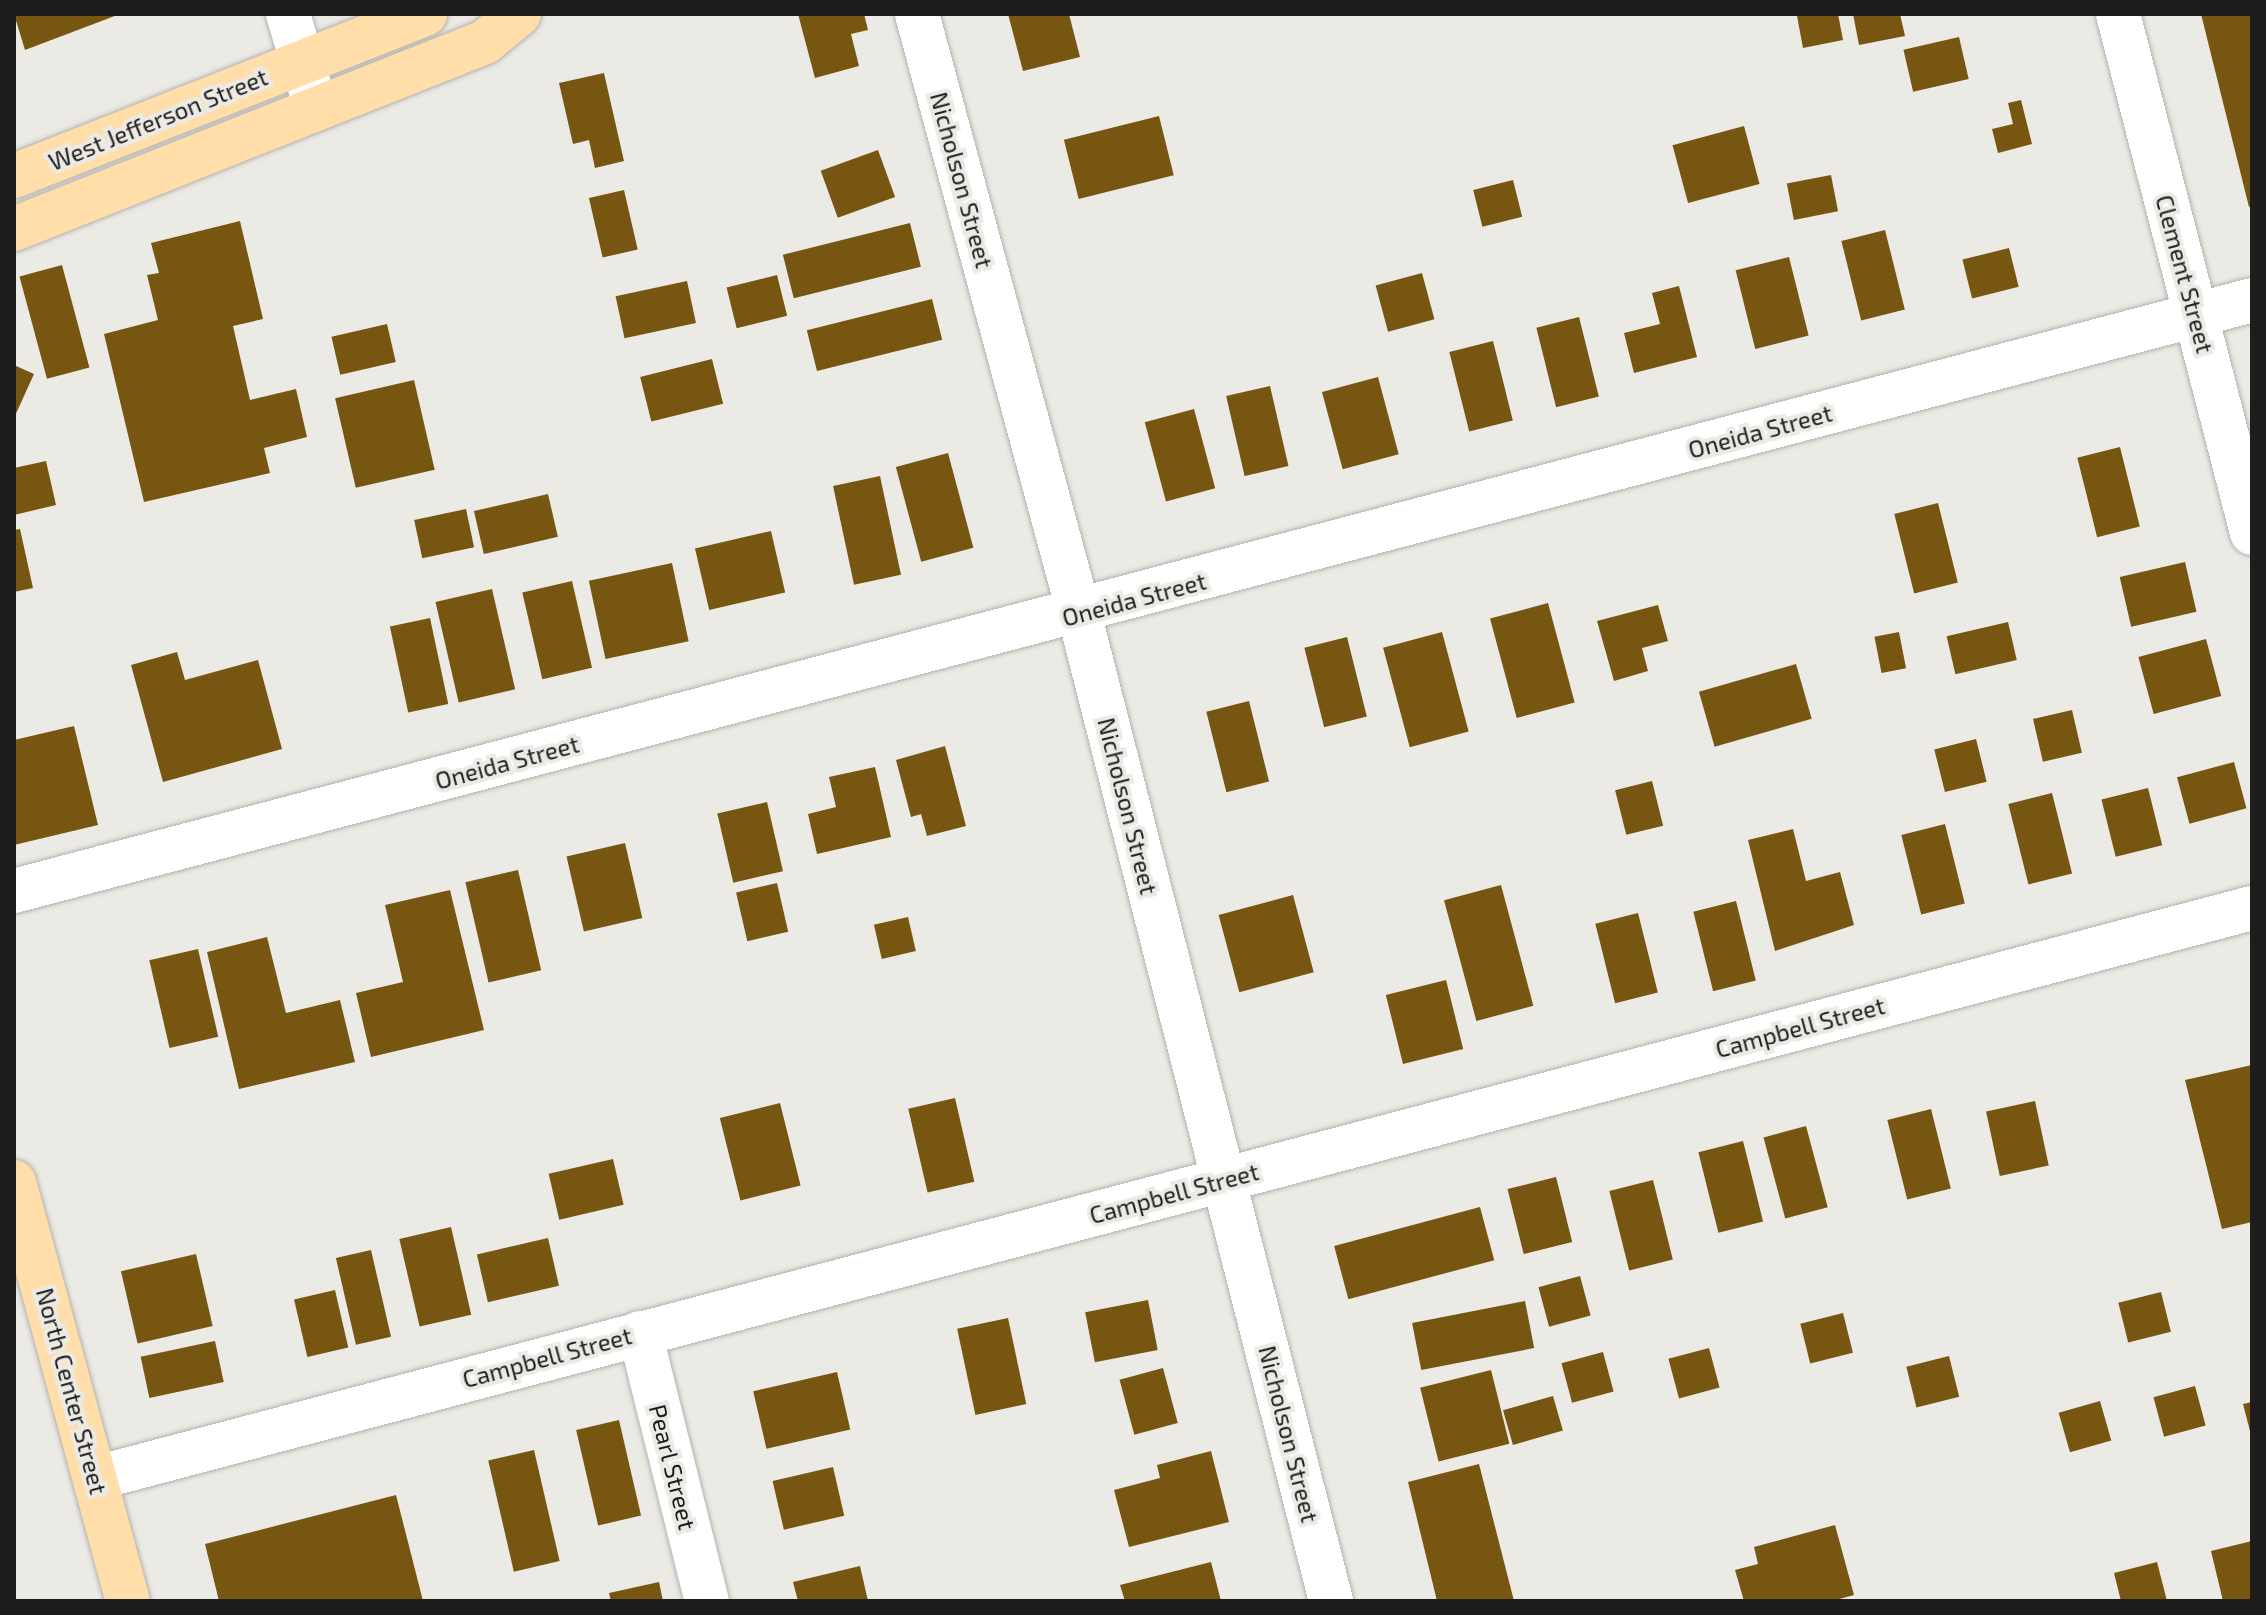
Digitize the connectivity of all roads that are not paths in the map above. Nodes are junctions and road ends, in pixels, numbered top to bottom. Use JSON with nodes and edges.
{"nodes":[{"id":1,"x":288,"y":14,"type":"edge"},
{"id":2,"x":425,"y":14,"type":"edge"},
{"id":3,"x":519,"y":14,"type":"edge"},
{"id":4,"x":917,"y":14,"type":"edge"},
{"id":5,"x":2118,"y":14,"type":"edge"},
{"id":6,"x":301,"y":61,"type":"junction"},
{"id":7,"x":316,"y":108,"type":"junction"},
{"id":8,"x":14,"y":176,"type":"edge"},
{"id":9,"x":14,"y":229,"type":"edge"},
{"id":10,"x":2252,"y":300,"type":"edge"},
{"id":11,"x":2196,"y":315,"type":"junction"},
{"id":12,"x":2252,"y":533,"type":"edge"},
{"id":13,"x":1079,"y":613,"type":"junction"},
{"id":14,"x":14,"y":891,"type":"edge"},
{"id":15,"x":2252,"y":908,"type":"edge"},
{"id":16,"x":1226,"y":1179,"type":"junction"},
{"id":17,"x":14,"y":1182,"type":"edge"},
{"id":18,"x":640,"y":1333,"type":"junction"},
{"id":19,"x":96,"y":1478,"type":"junction"},
{"id":20,"x":128,"y":1601,"type":"edge"},
{"id":21,"x":707,"y":1601,"type":"edge"},
{"id":22,"x":1331,"y":1601,"type":"edge"}],
"edges":[{"from":1,"to":6,"type":"street"},
{"from":2,"to":6,"type":"main road","name":"West Jefferson Street"},
{"from":3,"to":7,"type":"main road"},
{"from":4,"to":13,"type":"street","name":"Nicholson Street"},
{"from":5,"to":11,"type":"street","name":"Clement Street"},
{"from":6,"to":7,"type":"street"},
{"from":6,"to":8,"type":"main road","name":"West Jefferson Street"},
{"from":7,"to":9,"type":"main road"},
{"from":10,"to":11,"type":"street","name":"Oneida Street"},
{"from":11,"to":12,"type":"street","name":"Clement Street"},
{"from":11,"to":13,"type":"street","name":"Oneida Street"},
{"from":13,"to":14,"type":"street","name":"Oneida Street"},
{"from":13,"to":16,"type":"street","name":"Nicholson Street"},
{"from":15,"to":16,"type":"street","name":"Campbell Street"},
{"from":16,"to":18,"type":"street","name":"Campbell Street"},
{"from":16,"to":22,"type":"street","name":"Nicholson Street"},
{"from":17,"to":19,"type":"main road","name":"North Center Street"},
{"from":18,"to":19,"type":"street","name":"Campbell Street"},
{"from":18,"to":21,"type":"street","name":"Pearl Street"},
{"from":19,"to":20,"type":"main road","name":"North Center Street"}]}
